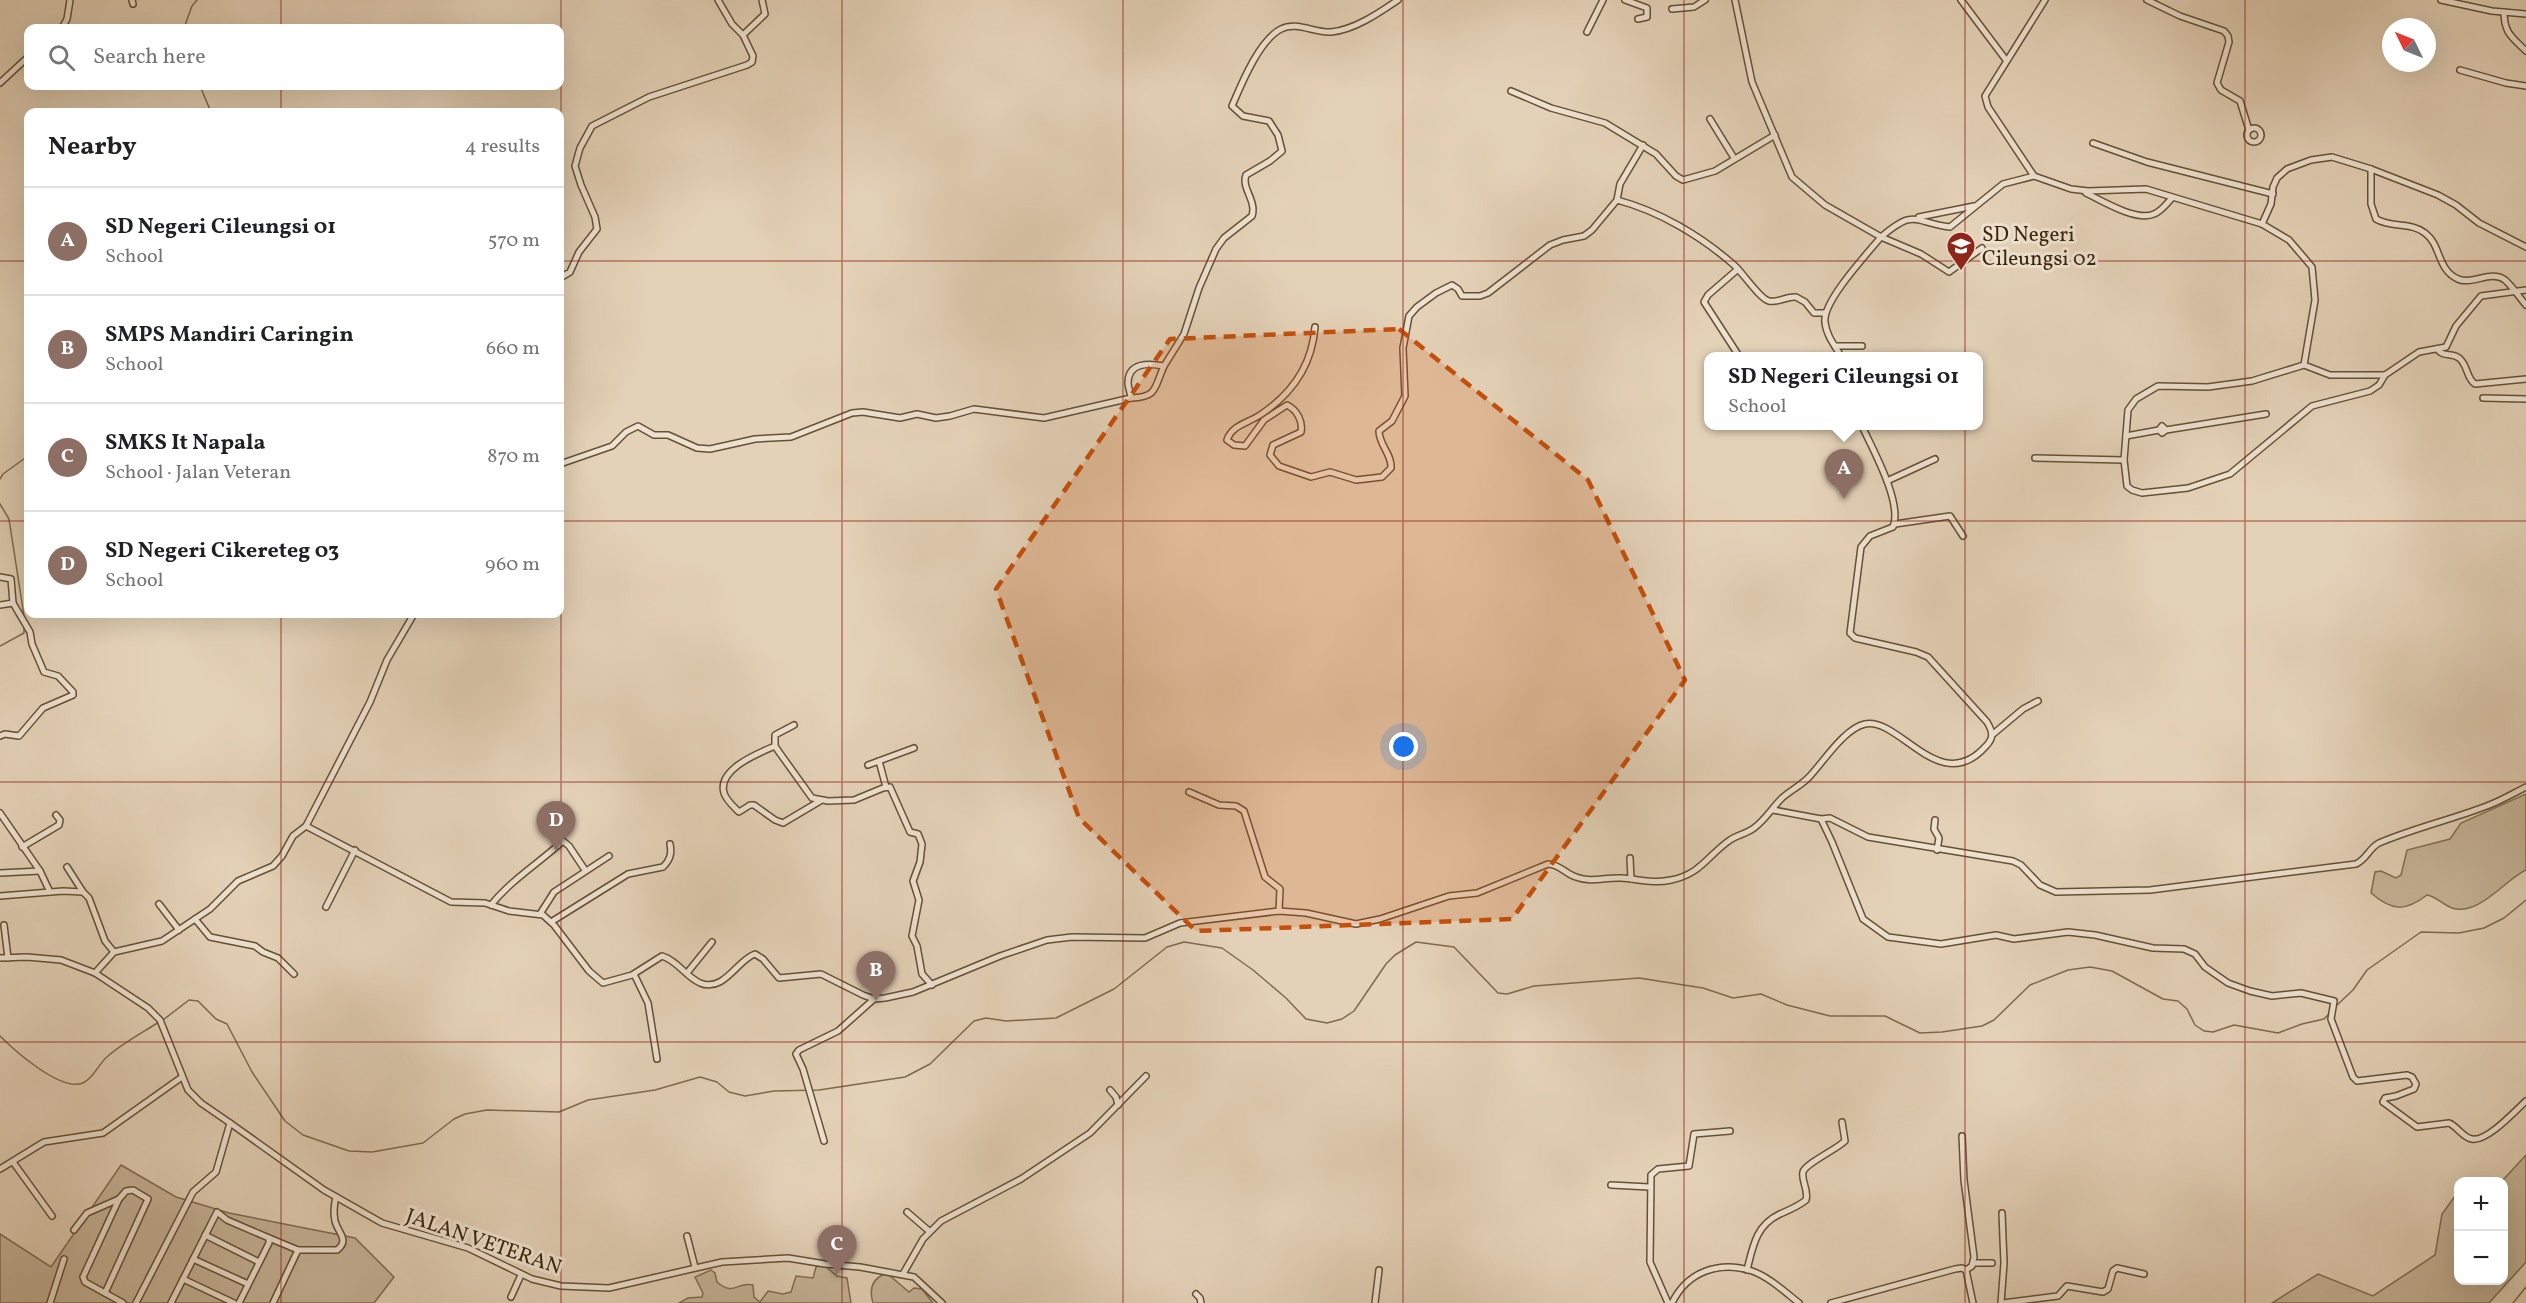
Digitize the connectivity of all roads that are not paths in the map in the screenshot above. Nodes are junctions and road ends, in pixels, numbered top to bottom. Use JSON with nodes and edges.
{"nodes":[{"id":1,"x":70,"y":0,"type":"edge"},
{"id":2,"x":718,"y":0,"type":"edge"},
{"id":3,"x":762,"y":0,"type":"edge"},
{"id":4,"x":1398,"y":0,"type":"edge"},
{"id":5,"x":1603,"y":0,"type":"edge"},
{"id":6,"x":1625,"y":0,"type":"edge"},
{"id":7,"x":1705,"y":0,"type":"edge"},
{"id":8,"x":1735,"y":0,"type":"edge"},
{"id":9,"x":1961,"y":0,"type":"edge"},
{"id":10,"x":2045,"y":0,"type":"edge"},
{"id":11,"x":2147,"y":0,"type":"edge"},
{"id":12,"x":2441,"y":0,"type":"edge"},
{"id":13,"x":1672,"y":9,"type":"dead end"},
{"id":14,"x":2504,"y":12,"type":"junction"},
{"id":15,"x":2526,"y":15,"type":"edge"},
{"id":16,"x":1638,"y":19,"type":"dead end"},
{"id":17,"x":64,"y":24,"type":"edge"},
{"id":18,"x":1587,"y":33,"type":"dead end"},
{"id":19,"x":742,"y":35,"type":"junction"},
{"id":20,"x":2526,"y":51,"type":"edge"},
{"id":21,"x":2006,"y":60,"type":"junction"},
{"id":22,"x":24,"y":61,"type":"edge"},
{"id":23,"x":2460,"y":70,"type":"dead end"},
{"id":24,"x":0,"y":83,"type":"edge"},
{"id":25,"x":2526,"y":86,"type":"edge"},
{"id":26,"x":1511,"y":91,"type":"dead end"},
{"id":27,"x":1710,"y":119,"type":"dead end"},
{"id":28,"x":2249,"y":130,"type":"dead end"},
{"id":29,"x":1775,"y":135,"type":"junction"},
{"id":30,"x":2093,"y":143,"type":"dead end"},
{"id":31,"x":1643,"y":145,"type":"junction"},
{"id":32,"x":1734,"y":158,"type":"junction"},
{"id":33,"x":2371,"y":169,"type":"junction"},
{"id":34,"x":2034,"y":176,"type":"junction"},
{"id":35,"x":2079,"y":190,"type":"junction"},
{"id":36,"x":2272,"y":194,"type":"junction"},
{"id":37,"x":2172,"y":198,"type":"junction"},
{"id":38,"x":1617,"y":200,"type":"junction"},
{"id":39,"x":1976,"y":206,"type":"junction"},
{"id":40,"x":1917,"y":218,"type":"junction"},
{"id":41,"x":2262,"y":224,"type":"junction"},
{"id":42,"x":1881,"y":237,"type":"junction"},
{"id":43,"x":2526,"y":247,"type":"edge"},
{"id":44,"x":1982,"y":248,"type":"dead end"},
{"id":45,"x":1738,"y":268,"type":"junction"},
{"id":46,"x":564,"y":276,"type":"edge"},
{"id":47,"x":2526,"y":290,"type":"edge"},
{"id":48,"x":2517,"y":293,"type":"junction"},
{"id":49,"x":2526,"y":305,"type":"edge"},
{"id":50,"x":1824,"y":313,"type":"junction"},
{"id":51,"x":1315,"y":327,"type":"dead end"},
{"id":52,"x":1862,"y":345,"type":"dead end"},
{"id":53,"x":1834,"y":346,"type":"junction"},
{"id":54,"x":2437,"y":349,"type":"junction"},
{"id":55,"x":1736,"y":352,"type":"edge"},
{"id":56,"x":1838,"y":352,"type":"edge"},
{"id":57,"x":2304,"y":365,"type":"junction"},
{"id":58,"x":1164,"y":366,"type":"junction"},
{"id":59,"x":2385,"y":375,"type":"junction"},
{"id":60,"x":2526,"y":379,"type":"edge"},
{"id":61,"x":1131,"y":398,"type":"junction"},
{"id":62,"x":2483,"y":398,"type":"dead end"},
{"id":63,"x":2526,"y":399,"type":"edge"},
{"id":64,"x":2266,"y":414,"type":"dead end"},
{"id":65,"x":1864,"y":430,"type":"edge"},
{"id":66,"x":2126,"y":436,"type":"junction"},
{"id":67,"x":2035,"y":458,"type":"dead end"},
{"id":68,"x":1935,"y":459,"type":"dead end"},
{"id":69,"x":2124,"y":460,"type":"junction"},
{"id":70,"x":564,"y":463,"type":"edge"},
{"id":71,"x":1887,"y":481,"type":"junction"},
{"id":72,"x":1895,"y":524,"type":"junction"},
{"id":73,"x":1963,"y":536,"type":"dead end"},
{"id":74,"x":0,"y":577,"type":"edge"},
{"id":75,"x":13,"y":603,"type":"junction"},
{"id":76,"x":0,"y":605,"type":"edge"},
{"id":77,"x":412,"y":618,"type":"edge"},
{"id":78,"x":2038,"y":701,"type":"dead end"},
{"id":79,"x":794,"y":725,"type":"dead end"},
{"id":80,"x":1992,"y":735,"type":"junction"},
{"id":81,"x":0,"y":736,"type":"edge"},
{"id":82,"x":776,"y":746,"type":"junction"},
{"id":83,"x":914,"y":748,"type":"dead end"},
{"id":84,"x":879,"y":761,"type":"junction"},
{"id":85,"x":868,"y":765,"type":"dead end"},
{"id":86,"x":886,"y":787,"type":"junction"},
{"id":87,"x":2526,"y":787,"type":"edge"},
{"id":88,"x":1189,"y":792,"type":"dead end"},
{"id":89,"x":820,"y":801,"type":"junction"},
{"id":90,"x":1773,"y":810,"type":"junction"},
{"id":91,"x":0,"y":813,"type":"edge"},
{"id":92,"x":56,"y":815,"type":"dead end"},
{"id":93,"x":1821,"y":819,"type":"junction"},
{"id":94,"x":1935,"y":820,"type":"dead end"},
{"id":95,"x":306,"y":826,"type":"junction"},
{"id":96,"x":670,"y":844,"type":"dead end"},
{"id":97,"x":22,"y":847,"type":"junction"},
{"id":98,"x":355,"y":850,"type":"junction"},
{"id":99,"x":1937,"y":850,"type":"junction"},
{"id":100,"x":609,"y":856,"type":"dead end"},
{"id":101,"x":1630,"y":858,"type":"dead end"},
{"id":102,"x":67,"y":867,"type":"dead end"},
{"id":103,"x":585,"y":870,"type":"junction"},
{"id":104,"x":40,"y":872,"type":"junction"},
{"id":105,"x":0,"y":873,"type":"edge"},
{"id":106,"x":1631,"y":879,"type":"junction"},
{"id":107,"x":50,"y":892,"type":"junction"},
{"id":108,"x":83,"y":892,"type":"junction"},
{"id":109,"x":0,"y":896,"type":"edge"},
{"id":110,"x":159,"y":904,"type":"dead end"},
{"id":111,"x":491,"y":905,"type":"junction"},
{"id":112,"x":326,"y":907,"type":"dead end"},
{"id":113,"x":1279,"y":911,"type":"junction"},
{"id":114,"x":540,"y":914,"type":"junction"},
{"id":115,"x":195,"y":919,"type":"junction"},
{"id":116,"x":551,"y":922,"type":"junction"},
{"id":117,"x":4,"y":925,"type":"dead end"},
{"id":118,"x":179,"y":930,"type":"junction"},
{"id":119,"x":712,"y":942,"type":"dead end"},
{"id":120,"x":114,"y":952,"type":"junction"},
{"id":121,"x":0,"y":958,"type":"edge"},
{"id":122,"x":8,"y":958,"type":"junction"},
{"id":123,"x":95,"y":973,"type":"junction"},
{"id":124,"x":687,"y":973,"type":"junction"},
{"id":125,"x":294,"y":974,"type":"dead end"},
{"id":126,"x":634,"y":974,"type":"junction"},
{"id":127,"x":932,"y":985,"type":"junction"},
{"id":128,"x":874,"y":999,"type":"junction"},
{"id":129,"x":657,"y":1059,"type":"dead end"},
{"id":130,"x":1146,"y":1076,"type":"dead end"},
{"id":131,"x":182,"y":1077,"type":"junction"},
{"id":132,"x":1110,"y":1090,"type":"dead end"},
{"id":133,"x":2526,"y":1101,"type":"edge"},
{"id":134,"x":1118,"y":1105,"type":"junction"},
{"id":135,"x":1842,"y":1122,"type":"dead end"},
{"id":136,"x":230,"y":1123,"type":"junction"},
{"id":137,"x":1730,"y":1131,"type":"dead end"},
{"id":138,"x":1962,"y":1136,"type":"dead end"},
{"id":139,"x":824,"y":1141,"type":"dead end"},
{"id":140,"x":13,"y":1162,"type":"junction"},
{"id":141,"x":0,"y":1168,"type":"edge"},
{"id":142,"x":1611,"y":1185,"type":"dead end"},
{"id":143,"x":1649,"y":1187,"type":"junction"},
{"id":144,"x":339,"y":1198,"type":"junction"},
{"id":145,"x":119,"y":1199,"type":"junction"},
{"id":146,"x":907,"y":1212,"type":"dead end"},
{"id":147,"x":2002,"y":1213,"type":"dead end"},
{"id":148,"x":52,"y":1216,"type":"dead end"},
{"id":149,"x":74,"y":1230,"type":"dead end"},
{"id":150,"x":930,"y":1231,"type":"junction"},
{"id":151,"x":205,"y":1235,"type":"junction"},
{"id":152,"x":687,"y":1236,"type":"dead end"},
{"id":153,"x":269,"y":1238,"type":"junction"},
{"id":154,"x":298,"y":1250,"type":"junction"},
{"id":155,"x":63,"y":1259,"type":"dead end"},
{"id":156,"x":193,"y":1259,"type":"junction"},
{"id":157,"x":259,"y":1262,"type":"junction"},
{"id":158,"x":1973,"y":1263,"type":"junction"},
{"id":159,"x":1992,"y":1263,"type":"dead end"},
{"id":160,"x":695,"y":1268,"type":"junction"},
{"id":161,"x":1379,"y":1270,"type":"dead end"},
{"id":162,"x":1748,"y":1270,"type":"junction"},
{"id":163,"x":1966,"y":1270,"type":"junction"},
{"id":164,"x":903,"y":1274,"type":"junction"},
{"id":165,"x":2144,"y":1274,"type":"dead end"},
{"id":166,"x":521,"y":1275,"type":"junction"},
{"id":167,"x":183,"y":1280,"type":"junction"},
{"id":168,"x":248,"y":1284,"type":"junction"},
{"id":169,"x":105,"y":1293,"type":"junction"},
{"id":170,"x":1196,"y":1294,"type":"dead end"},
{"id":171,"x":511,"y":1297,"type":"dead end"},
{"id":172,"x":172,"y":1302,"type":"edge"},
{"id":173,"x":50,"y":1303,"type":"edge"},
{"id":174,"x":123,"y":1303,"type":"edge"},
{"id":175,"x":136,"y":1303,"type":"edge"},
{"id":176,"x":179,"y":1303,"type":"edge"},
{"id":177,"x":234,"y":1303,"type":"edge"},
{"id":178,"x":239,"y":1303,"type":"edge"},
{"id":179,"x":273,"y":1303,"type":"edge"},
{"id":180,"x":942,"y":1303,"type":"edge"},
{"id":181,"x":1201,"y":1303,"type":"edge"},
{"id":182,"x":1375,"y":1303,"type":"edge"},
{"id":183,"x":1670,"y":1303,"type":"edge"},
{"id":184,"x":1799,"y":1303,"type":"edge"},
{"id":185,"x":1831,"y":1303,"type":"edge"},
{"id":186,"x":1973,"y":1303,"type":"edge"},
{"id":187,"x":2002,"y":1303,"type":"edge"}],
"edges":[{"from":1,"to":17,"type":"street"},
{"from":2,"to":19,"type":"street"},
{"from":3,"to":19,"type":"street"},
{"from":4,"to":58,"type":"street"},
{"from":5,"to":18,"type":"street"},
{"from":6,"to":16,"type":"street"},
{"from":7,"to":13,"type":"street"},
{"from":8,"to":29,"type":"street"},
{"from":9,"to":21,"type":"street"},
{"from":10,"to":21,"type":"street"},
{"from":11,"to":28,"type":"street"},
{"from":12,"to":14,"type":"street"},
{"from":14,"to":15,"type":"street"},
{"from":14,"to":20,"type":"street"},
{"from":19,"to":46,"type":"street"},
{"from":21,"to":34,"type":"street"},
{"from":22,"to":24,"type":"street"},
{"from":23,"to":25,"type":"street"},
{"from":26,"to":31,"type":"street"},
{"from":27,"to":32,"type":"street"},
{"from":29,"to":32,"type":"street"},
{"from":29,"to":42,"type":"street"},
{"from":30,"to":36,"type":"street"},
{"from":31,"to":32,"type":"street"},
{"from":31,"to":38,"type":"street"},
{"from":33,"to":36,"type":"street"},
{"from":33,"to":43,"type":"street"},
{"from":33,"to":48,"type":"street"},
{"from":34,"to":35,"type":"street"},
{"from":34,"to":39,"type":"street"},
{"from":35,"to":37,"type":"street"},
{"from":35,"to":37,"type":"street"},
{"from":36,"to":41,"type":"street"},
{"from":37,"to":41,"type":"street"},
{"from":38,"to":45,"type":"street"},
{"from":38,"to":51,"type":"street"},
{"from":39,"to":40,"type":"street"},
{"from":39,"to":40,"type":"street"},
{"from":40,"to":42,"type":"street"},
{"from":41,"to":57,"type":"street"},
{"from":42,"to":44,"type":"street"},
{"from":42,"to":50,"type":"street"},
{"from":45,"to":50,"type":"street"},
{"from":45,"to":55,"type":"street"},
{"from":47,"to":48,"type":"street"},
{"from":48,"to":49,"type":"street"},
{"from":48,"to":54,"type":"street"},
{"from":50,"to":53,"type":"street"},
{"from":52,"to":53,"type":"street"},
{"from":53,"to":56,"type":"street"},
{"from":54,"to":59,"type":"street"},
{"from":54,"to":60,"type":"street"},
{"from":57,"to":59,"type":"street"},
{"from":57,"to":66,"type":"street"},
{"from":58,"to":61,"type":"street"},
{"from":58,"to":61,"type":"street"},
{"from":59,"to":69,"type":"street"},
{"from":61,"to":70,"type":"street"},
{"from":62,"to":63,"type":"street"},
{"from":64,"to":66,"type":"street"},
{"from":65,"to":71,"type":"street"},
{"from":66,"to":69,"type":"street"},
{"from":67,"to":69,"type":"street"},
{"from":68,"to":71,"type":"street"},
{"from":71,"to":72,"type":"street"},
{"from":72,"to":73,"type":"street"},
{"from":72,"to":80,"type":"street"},
{"from":74,"to":75,"type":"street"},
{"from":75,"to":76,"type":"street"},
{"from":75,"to":81,"type":"street"},
{"from":77,"to":95,"type":"street"},
{"from":78,"to":80,"type":"street"},
{"from":79,"to":82,"type":"street"},
{"from":80,"to":90,"type":"street"},
{"from":82,"to":89,"type":"street"},
{"from":82,"to":89,"type":"street"},
{"from":83,"to":84,"type":"street"},
{"from":84,"to":85,"type":"street"},
{"from":84,"to":86,"type":"street"},
{"from":86,"to":89,"type":"street"},
{"from":86,"to":127,"type":"street"},
{"from":87,"to":99,"type":"street"},
{"from":88,"to":113,"type":"street"},
{"from":90,"to":93,"type":"street"},
{"from":90,"to":106,"type":"street"},
{"from":91,"to":97,"type":"street"},
{"from":92,"to":97,"type":"street"},
{"from":93,"to":99,"type":"street"},
{"from":93,"to":133,"type":"street"},
{"from":94,"to":99,"type":"street"},
{"from":95,"to":98,"type":"street"},
{"from":95,"to":115,"type":"street"},
{"from":96,"to":116,"type":"street"},
{"from":97,"to":104,"type":"street"},
{"from":98,"to":111,"type":"street"},
{"from":98,"to":112,"type":"street"},
{"from":100,"to":103,"type":"street"},
{"from":101,"to":106,"type":"street"},
{"from":102,"to":108,"type":"street"},
{"from":103,"to":111,"type":"street"},
{"from":103,"to":114,"type":"street"},
{"from":104,"to":105,"type":"street"},
{"from":104,"to":107,"type":"street"},
{"from":106,"to":113,"type":"street"},
{"from":107,"to":108,"type":"street"},
{"from":107,"to":109,"type":"street"},
{"from":108,"to":120,"type":"street"},
{"from":110,"to":118,"type":"street"},
{"from":111,"to":114,"type":"street"},
{"from":113,"to":127,"type":"street"},
{"from":114,"to":116,"type":"street"},
{"from":115,"to":118,"type":"street"},
{"from":115,"to":125,"type":"street"},
{"from":116,"to":126,"type":"street"},
{"from":117,"to":122,"type":"street"},
{"from":118,"to":120,"type":"street"},
{"from":119,"to":124,"type":"street"},
{"from":120,"to":123,"type":"street"},
{"from":121,"to":122,"type":"street","name":"JALAN VETERAN"},
{"from":122,"to":123,"type":"street","name":"JALAN VETERAN"},
{"from":123,"to":131,"type":"street","name":"JALAN VETERAN"},
{"from":124,"to":126,"type":"street"},
{"from":124,"to":128,"type":"street"},
{"from":126,"to":129,"type":"street"},
{"from":127,"to":128,"type":"street"},
{"from":128,"to":139,"type":"street"},
{"from":130,"to":134,"type":"street"},
{"from":131,"to":136,"type":"street","name":"JALAN VETERAN"},
{"from":131,"to":140,"type":"street"},
{"from":132,"to":134,"type":"street"},
{"from":134,"to":150,"type":"street"},
{"from":135,"to":162,"type":"street"},
{"from":136,"to":144,"type":"street","name":"JALAN VETERAN"},
{"from":136,"to":175,"type":"street"},
{"from":137,"to":143,"type":"street"},
{"from":138,"to":158,"type":"street"},
{"from":140,"to":141,"type":"street"},
{"from":140,"to":148,"type":"street"},
{"from":142,"to":143,"type":"street"},
{"from":143,"to":183,"type":"street"},
{"from":144,"to":154,"type":"street"},
{"from":144,"to":166,"type":"street","name":"JALAN VETERAN"},
{"from":145,"to":149,"type":"street"},
{"from":145,"to":169,"type":"street"},
{"from":145,"to":169,"type":"street"},
{"from":146,"to":150,"type":"street"},
{"from":147,"to":187,"type":"street"},
{"from":150,"to":164,"type":"street"},
{"from":151,"to":153,"type":"street"},
{"from":151,"to":156,"type":"street"},
{"from":151,"to":157,"type":"street"},
{"from":152,"to":160,"type":"street"},
{"from":153,"to":154,"type":"street"},
{"from":153,"to":157,"type":"street"},
{"from":154,"to":179,"type":"street"},
{"from":155,"to":173,"type":"street"},
{"from":156,"to":167,"type":"street"},
{"from":156,"to":168,"type":"street"},
{"from":157,"to":168,"type":"street"},
{"from":158,"to":159,"type":"street"},
{"from":158,"to":163,"type":"street"},
{"from":160,"to":164,"type":"street","name":"JALAN VETERAN"},
{"from":160,"to":166,"type":"street","name":"JALAN VETERAN"},
{"from":161,"to":182,"type":"street"},
{"from":162,"to":183,"type":"street"},
{"from":162,"to":184,"type":"street"},
{"from":163,"to":185,"type":"street"},
{"from":163,"to":186,"type":"street"},
{"from":164,"to":180,"type":"street","name":"JALAN VETERAN"},
{"from":165,"to":187,"type":"street"},
{"from":166,"to":171,"type":"street"},
{"from":167,"to":172,"type":"street"},
{"from":167,"to":177,"type":"street"},
{"from":168,"to":178,"type":"street"},
{"from":169,"to":174,"type":"street"},
{"from":170,"to":181,"type":"street"},
{"from":172,"to":176,"type":"street"}]}
